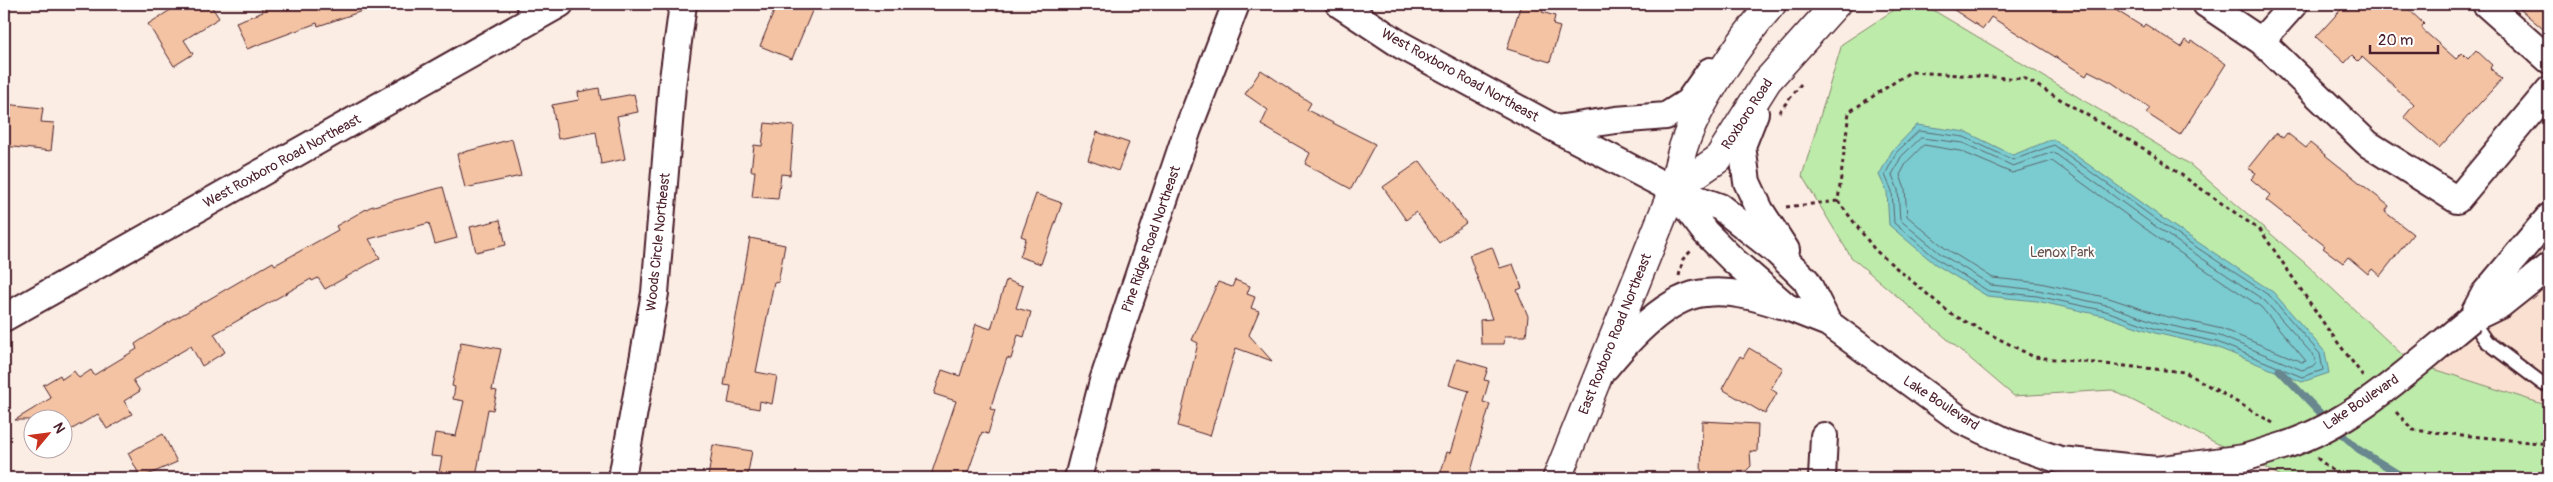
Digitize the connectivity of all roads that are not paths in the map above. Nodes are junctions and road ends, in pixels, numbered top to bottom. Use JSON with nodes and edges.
{"nodes":[{"id":1,"x":560,"y":4,"type":"edge"},
{"id":2,"x":683,"y":4,"type":"edge"},
{"id":3,"x":1236,"y":4,"type":"edge"},
{"id":4,"x":1339,"y":4,"type":"edge"},
{"id":5,"x":1772,"y":4,"type":"edge"},
{"id":6,"x":1836,"y":4,"type":"edge"},
{"id":7,"x":2206,"y":4,"type":"edge"},
{"id":8,"x":2294,"y":4,"type":"edge"},
{"id":9,"x":2486,"y":4,"type":"edge"},
{"id":10,"x":526,"y":12,"type":"edge"},
{"id":11,"x":2261,"y":41,"type":"junction"},
{"id":12,"x":1732,"y":55,"type":"junction"},
{"id":13,"x":2549,"y":60,"type":"edge"},
{"id":14,"x":1768,"y":81,"type":"junction"},
{"id":15,"x":2549,"y":90,"type":"edge"},
{"id":16,"x":1556,"y":129,"type":"junction"},
{"id":17,"x":1673,"y":190,"type":"junction"},
{"id":18,"x":2549,"y":216,"type":"edge"},
{"id":19,"x":2549,"y":266,"type":"edge"},
{"id":20,"x":1806,"y":280,"type":"junction"},
{"id":21,"x":1787,"y":307,"type":"junction"},
{"id":22,"x":5,"y":313,"type":"edge"},
{"id":23,"x":2471,"y":319,"type":"junction"},
{"id":24,"x":1828,"y":323,"type":"junction"},
{"id":25,"x":1600,"y":376,"type":"junction"},
{"id":26,"x":2549,"y":384,"type":"edge"},
{"id":27,"x":1824,"y":436,"type":"dead end"},
{"id":28,"x":2156,"y":474,"type":"edge"},
{"id":29,"x":622,"y":478,"type":"edge"},
{"id":30,"x":1078,"y":478,"type":"edge"},
{"id":31,"x":1558,"y":478,"type":"edge"},
{"id":32,"x":1822,"y":478,"type":"edge"}],
"edges":[{"from":1,"to":10,"type":"street","name":"West Roxboro Road Northeast"},
{"from":2,"to":29,"type":"street","name":"Woods Circle Northeast"},
{"from":3,"to":30,"type":"street","name":"Pine Ridge Road Northeast"},
{"from":4,"to":16,"type":"street","name":"West Roxboro Road Northeast"},
{"from":5,"to":12,"type":"main road"},
{"from":6,"to":14,"type":"main road","name":"Roxboro Road"},
{"from":7,"to":11,"type":"street"},
{"from":8,"to":11,"type":"street"},
{"from":9,"to":13,"type":"street"},
{"from":10,"to":22,"type":"street","name":"West Roxboro Road Northeast"},
{"from":11,"to":15,"type":"street"},
{"from":12,"to":16,"type":"street"},
{"from":12,"to":17,"type":"main road"},
{"from":14,"to":17,"type":"main road","name":"Roxboro Road"},
{"from":14,"to":20,"type":"street","name":"Lake Boulevard"},
{"from":16,"to":17,"type":"street","name":"West Roxboro Road Northeast"},
{"from":17,"to":20,"type":"street","name":"Lake Boulevard"},
{"from":17,"to":21,"type":"street","name":"Lake Boulevard"},
{"from":17,"to":25,"type":"main road","name":"East Roxboro Road Northeast"},
{"from":18,"to":23,"type":"street"},
{"from":19,"to":23,"type":"street"},
{"from":20,"to":24,"type":"street","name":"Lake Boulevard"},
{"from":21,"to":24,"type":"street","name":"Lake Boulevard"},
{"from":21,"to":25,"type":"street","name":"Lake Boulevard"},
{"from":23,"to":26,"type":"lane"},
{"from":23,"to":28,"type":"street","name":"Lake Boulevard","bridge":true},
{"from":24,"to":28,"type":"street","name":"Lake Boulevard"},
{"from":25,"to":31,"type":"main road","name":"East Roxboro Road Northeast"},
{"from":27,"to":32,"type":"street"}]}
